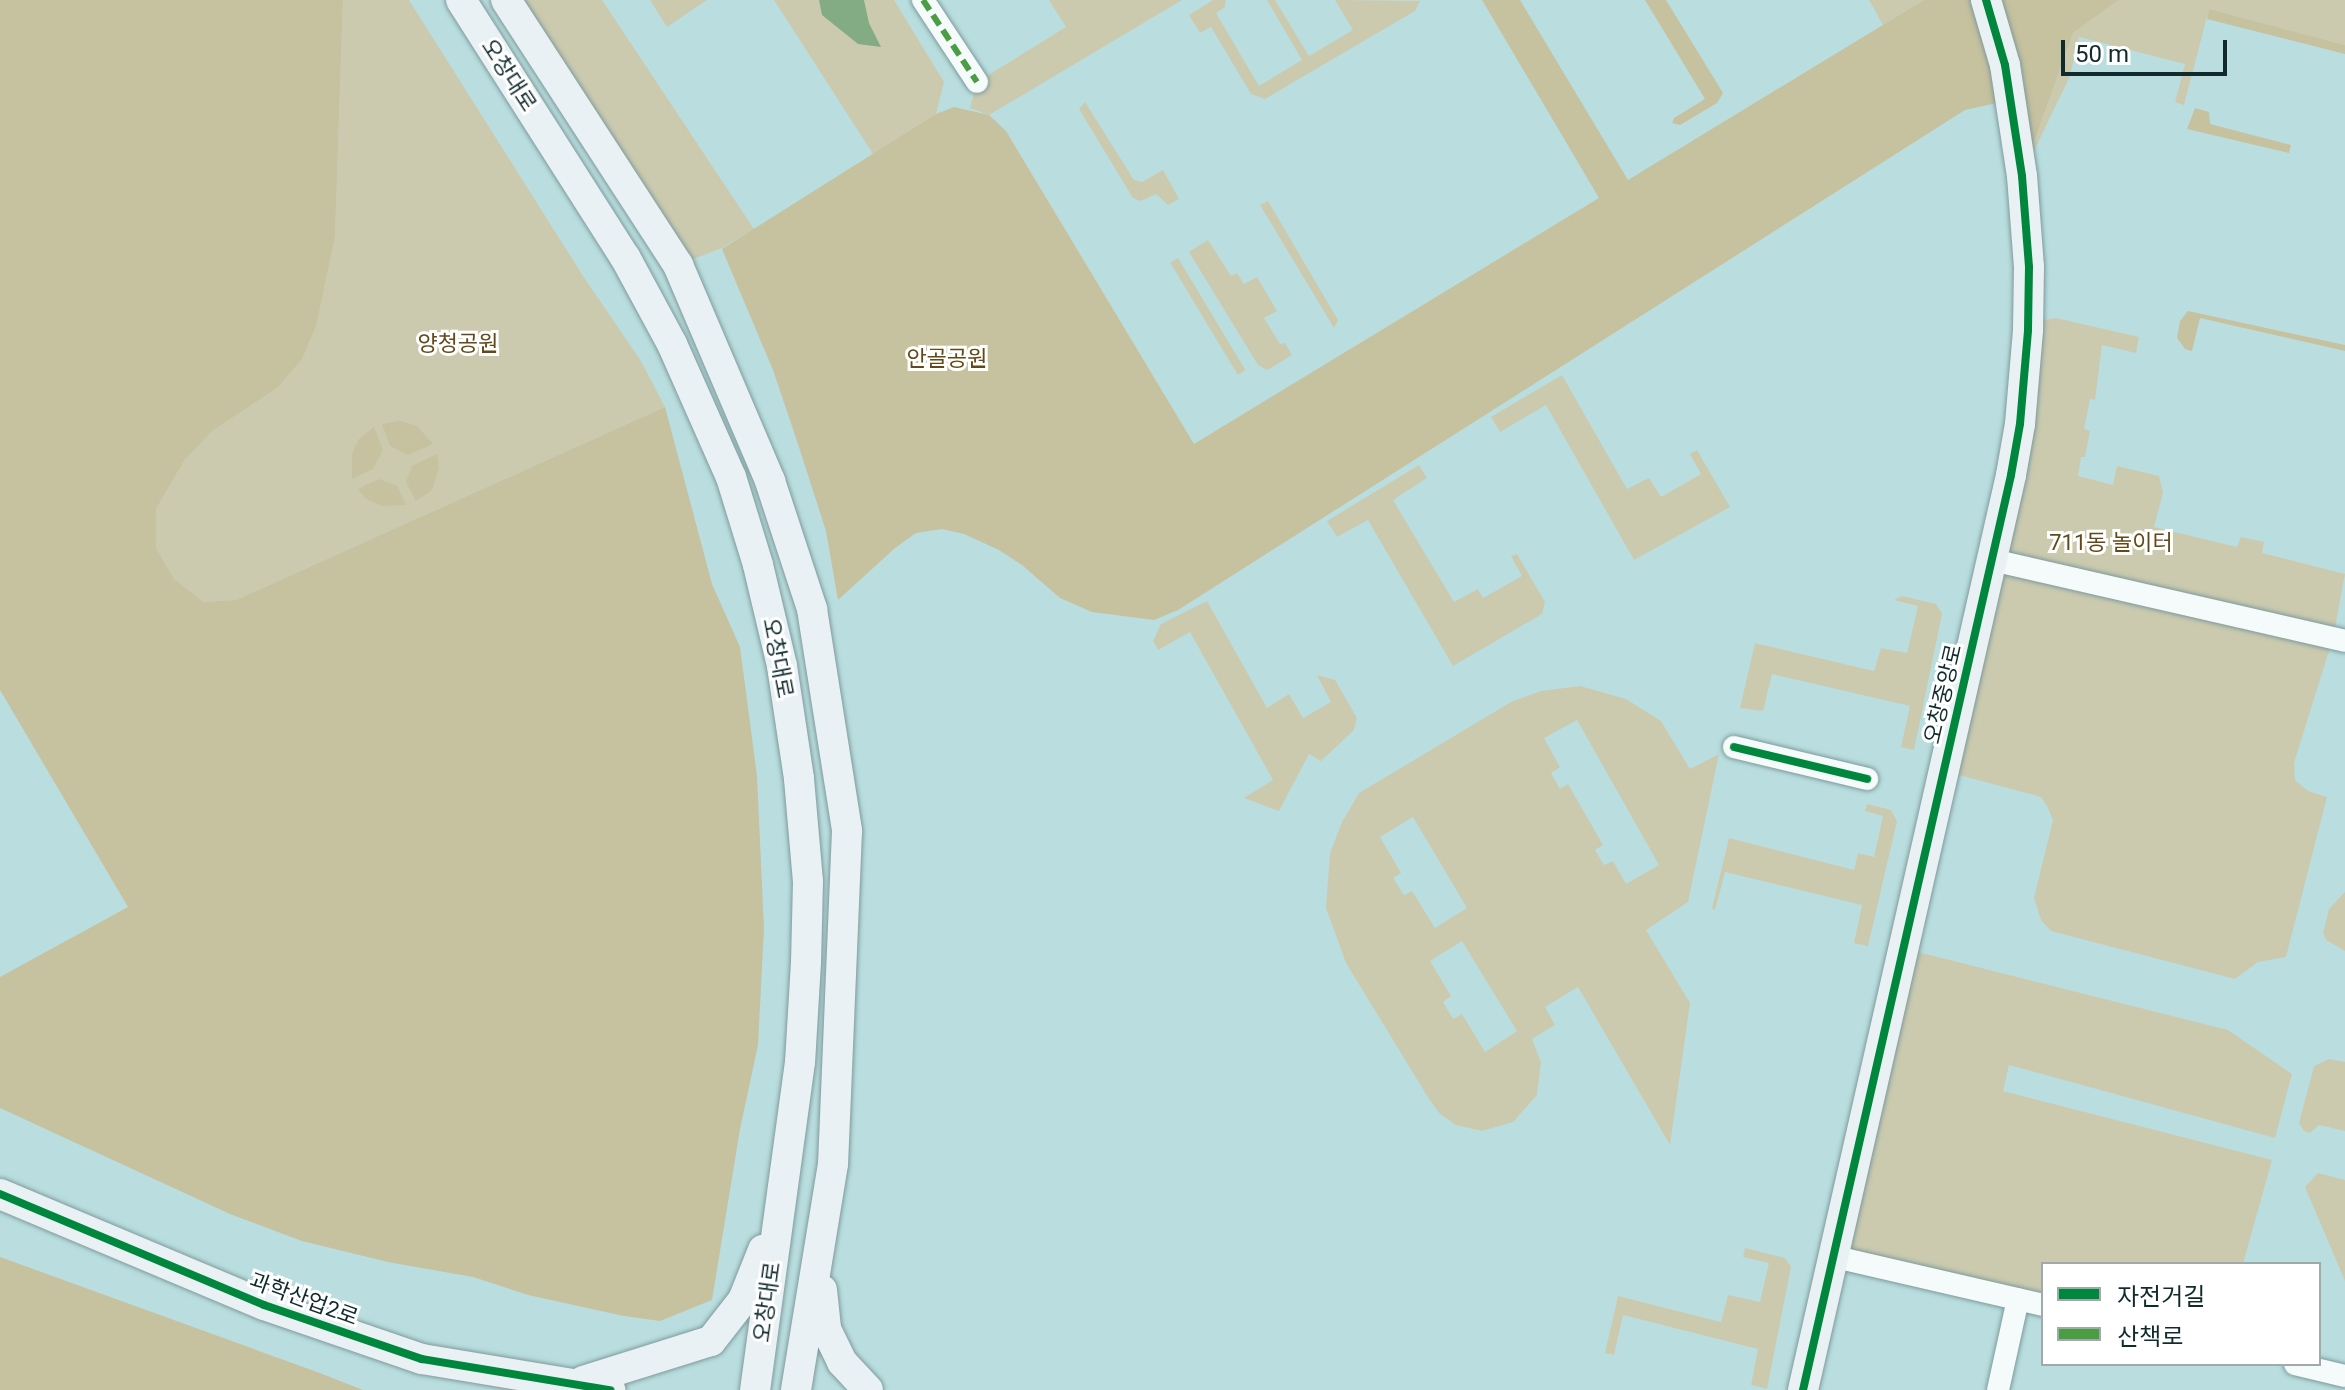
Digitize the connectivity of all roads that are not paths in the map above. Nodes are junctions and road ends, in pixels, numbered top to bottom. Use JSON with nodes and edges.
{"nodes":[{"id":1,"x":461,"y":0,"type":"edge"},
{"id":2,"x":506,"y":0,"type":"edge"},
{"id":3,"x":923,"y":0,"type":"edge"},
{"id":4,"x":1986,"y":0,"type":"edge"},
{"id":5,"x":977,"y":82,"type":"dead end"},
{"id":6,"x":1992,"y":560,"type":"junction"},
{"id":7,"x":2345,"y":641,"type":"edge"},
{"id":8,"x":1734,"y":747,"type":"dead end"},
{"id":9,"x":1867,"y":779,"type":"dead end"},
{"id":10,"x":0,"y":1194,"type":"edge"},
{"id":11,"x":781,"y":1205,"type":"junction"},
{"id":12,"x":818,"y":1255,"type":"junction"},
{"id":13,"x":1831,"y":1256,"type":"junction"},
{"id":14,"x":2018,"y":1299,"type":"junction"},
{"id":15,"x":2041,"y":1305,"type":"edge"},
{"id":16,"x":2303,"y":1366,"type":"edge"},
{"id":17,"x":2345,"y":1376,"type":"edge"},
{"id":18,"x":579,"y":1387,"type":"edge"},
{"id":19,"x":610,"y":1390,"type":"edge"},
{"id":20,"x":755,"y":1390,"type":"edge"},
{"id":21,"x":796,"y":1390,"type":"edge"},
{"id":22,"x":868,"y":1390,"type":"edge"},
{"id":23,"x":1803,"y":1390,"type":"edge"},
{"id":24,"x":1998,"y":1390,"type":"edge"}],
"edges":[{"from":1,"to":11,"type":"main road","name":"오창대로"},
{"from":2,"to":12,"type":"main road","name":"오창대로"},
{"from":3,"to":5,"type":"street"},
{"from":4,"to":6,"type":"main road","name":"오창중앙로"},
{"from":6,"to":7,"type":"street"},
{"from":6,"to":13,"type":"main road","name":"오창중앙로"},
{"from":8,"to":9,"type":"street"},
{"from":10,"to":18,"type":"main road","name":"과학산업2로"},
{"from":11,"to":18,"type":"main road"},
{"from":11,"to":20,"type":"main road","name":"오창대로"},
{"from":12,"to":21,"type":"main road","name":"오창대로"},
{"from":12,"to":22,"type":"main road"},
{"from":13,"to":14,"type":"street"},
{"from":13,"to":23,"type":"main road","name":"오창중앙로"},
{"from":14,"to":15,"type":"street"},
{"from":14,"to":24,"type":"street"},
{"from":16,"to":17,"type":"street"},
{"from":18,"to":19,"type":"main road","name":"과학산업2로"}]}
